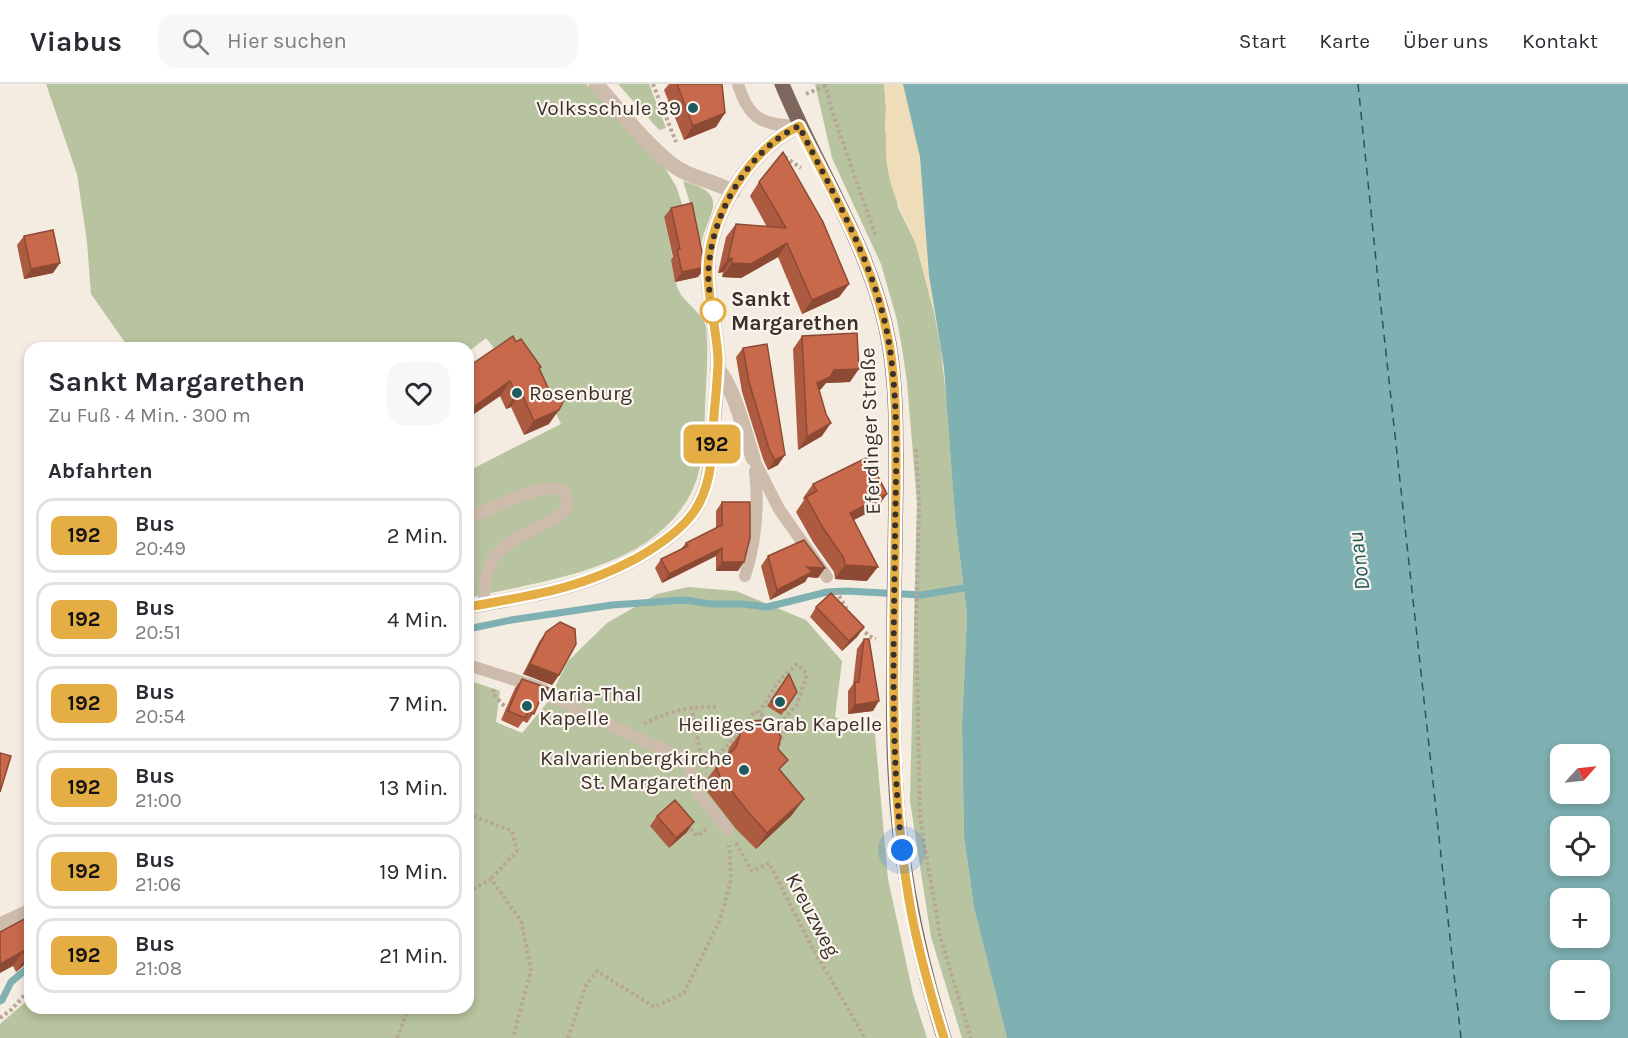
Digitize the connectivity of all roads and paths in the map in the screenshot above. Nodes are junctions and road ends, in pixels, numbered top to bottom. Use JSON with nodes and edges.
{"nodes":[{"id":1,"x":596,"y":84,"type":"edge"},
{"id":2,"x":653,"y":84,"type":"edge"},
{"id":3,"x":738,"y":84,"type":"edge"},
{"id":4,"x":782,"y":84,"type":"edge"},
{"id":5,"x":669,"y":102,"type":"dead end"},
{"id":6,"x":660,"y":106,"type":"junction"},
{"id":7,"x":799,"y":126,"type":"junction"},
{"id":8,"x":779,"y":157,"type":"edge"},
{"id":9,"x":674,"y":165,"type":"junction"},
{"id":10,"x":805,"y":173,"type":"dead end"},
{"id":11,"x":733,"y":192,"type":"junction"},
{"id":12,"x":717,"y":369,"type":"junction"},
{"id":13,"x":753,"y":458,"type":"junction"},
{"id":14,"x":474,"y":516,"type":"edge"},
{"id":15,"x":745,"y":576,"type":"dead end"},
{"id":16,"x":827,"y":577,"type":"edge"},
{"id":17,"x":917,"y":583,"type":"dead end"},
{"id":18,"x":842,"y":602,"type":"edge"},
{"id":19,"x":484,"y":604,"type":"junction"},
{"id":20,"x":474,"y":606,"type":"edge"},
{"id":21,"x":853,"y":618,"type":"edge"},
{"id":22,"x":858,"y":625,"type":"edge"},
{"id":23,"x":882,"y":639,"type":"dead end"},
{"id":24,"x":474,"y":667,"type":"edge"},
{"id":25,"x":493,"y":685,"type":"dead end"},
{"id":26,"x":691,"y":707,"type":"junction"},
{"id":27,"x":719,"y":707,"type":"dead end"},
{"id":28,"x":510,"y":711,"type":"edge"},
{"id":29,"x":759,"y":713,"type":"junction"},
{"id":30,"x":778,"y":725,"type":"junction"},
{"id":31,"x":746,"y":734,"type":"edge"},
{"id":32,"x":738,"y":735,"type":"junction"},
{"id":33,"x":634,"y":736,"type":"junction"},
{"id":34,"x":697,"y":737,"type":"dead end"},
{"id":35,"x":774,"y":753,"type":"edge"},
{"id":36,"x":692,"y":779,"type":"junction"},
{"id":37,"x":474,"y":816,"type":"edge"},
{"id":38,"x":685,"y":822,"type":"edge"},
{"id":39,"x":728,"y":830,"type":"junction"},
{"id":40,"x":697,"y":836,"type":"dead end"},
{"id":41,"x":491,"y":879,"type":"junction"},
{"id":42,"x":474,"y":889,"type":"edge"},
{"id":43,"x":24,"y":914,"type":"edge"},
{"id":44,"x":0,"y":925,"type":"edge"},
{"id":45,"x":24,"y":996,"type":"edge"},
{"id":46,"x":407,"y":1014,"type":"edge"},
{"id":47,"x":0,"y":1018,"type":"edge"},
{"id":48,"x":397,"y":1038,"type":"edge"},
{"id":49,"x":513,"y":1038,"type":"edge"},
{"id":50,"x":568,"y":1038,"type":"edge"},
{"id":51,"x":865,"y":1038,"type":"edge"},
{"id":52,"x":944,"y":1038,"type":"edge"},
{"id":53,"x":971,"y":1038,"type":"edge"}],
"edges":[{"from":1,"to":9,"type":"street"},
{"from":2,"to":6,"type":"path"},
{"from":3,"to":7,"type":"lane"},
{"from":4,"to":7,"type":"main road","name":"Eferdinger Straße"},
{"from":5,"to":6,"type":"path"},
{"from":6,"to":9,"type":"path"},
{"from":7,"to":11,"type":"street"},
{"from":7,"to":52,"type":"main road","name":"Eferdinger Straße"},
{"from":8,"to":10,"type":"path"},
{"from":9,"to":11,"type":"street"},
{"from":11,"to":12,"type":"street"},
{"from":12,"to":13,"type":"street"},
{"from":12,"to":19,"type":"street"},
{"from":13,"to":15,"type":"lane"},
{"from":13,"to":16,"type":"lane"},
{"from":14,"to":19,"type":"lane"},
{"from":17,"to":53,"type":"path"},
{"from":18,"to":21,"type":"path"},
{"from":19,"to":20,"type":"street"},
{"from":22,"to":23,"type":"path"},
{"from":24,"to":33,"type":"lane"},
{"from":25,"to":28,"type":"path"},
{"from":26,"to":27,"type":"path"},
{"from":26,"to":33,"type":"path"},
{"from":26,"to":34,"type":"path"},
{"from":29,"to":30,"type":"path"},
{"from":29,"to":30,"type":"path"},
{"from":29,"to":32,"type":"path"},
{"from":30,"to":35,"type":"path"},
{"from":31,"to":32,"type":"path"},
{"from":32,"to":36,"type":"path"},
{"from":33,"to":36,"type":"lane"},
{"from":36,"to":39,"type":"lane"},
{"from":37,"to":41,"type":"path"},
{"from":38,"to":40,"type":"path"},
{"from":39,"to":50,"type":"path"},
{"from":39,"to":51,"type":"path","name":"Kreuzweg"},
{"from":41,"to":42,"type":"path"},
{"from":41,"to":49,"type":"path"},
{"from":43,"to":44,"type":"street"},
{"from":45,"to":47,"type":"path"},
{"from":46,"to":48,"type":"path"}]}
